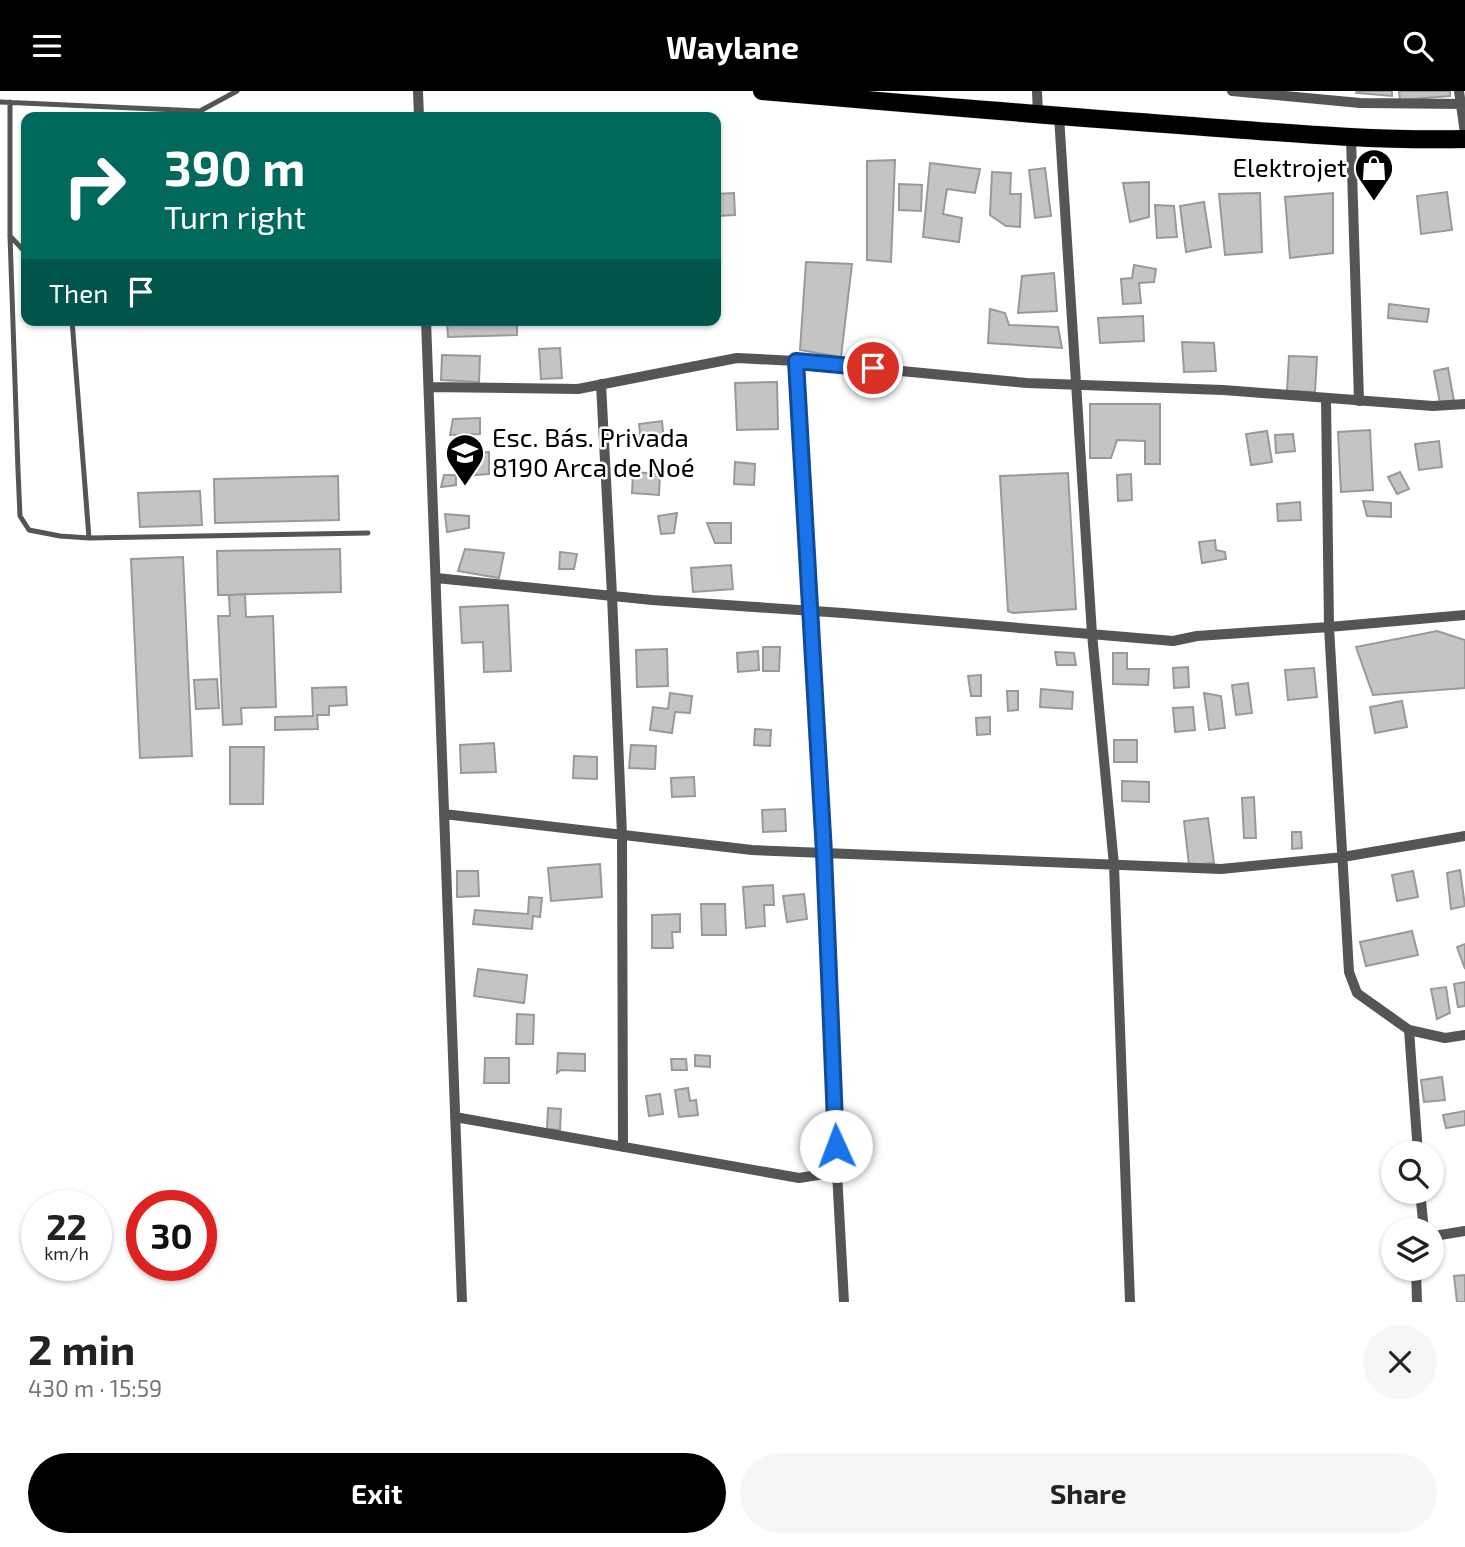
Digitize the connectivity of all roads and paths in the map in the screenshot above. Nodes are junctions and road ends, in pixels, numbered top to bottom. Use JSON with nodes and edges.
{"nodes":[{"id":1,"x":237,"y":91,"type":"edge"},
{"id":2,"x":418,"y":91,"type":"edge"},
{"id":3,"x":762,"y":91,"type":"edge"},
{"id":4,"x":1037,"y":91,"type":"edge"},
{"id":5,"x":1232,"y":91,"type":"edge"},
{"id":6,"x":1459,"y":91,"type":"edge"},
{"id":7,"x":902,"y":97,"type":"edge"},
{"id":8,"x":0,"y":102,"type":"edge"},
{"id":9,"x":10,"y":102,"type":"junction"},
{"id":10,"x":1463,"y":104,"type":"edge"},
{"id":11,"x":419,"y":112,"type":"edge"},
{"id":12,"x":1038,"y":114,"type":"junction"},
{"id":13,"x":1059,"y":116,"type":"junction"},
{"id":14,"x":1465,"y":133,"type":"edge"},
{"id":15,"x":1351,"y":138,"type":"junction"},
{"id":16,"x":1465,"y":139,"type":"edge"},
{"id":17,"x":10,"y":236,"type":"junction"},
{"id":18,"x":21,"y":248,"type":"edge"},
{"id":19,"x":72,"y":326,"type":"edge"},
{"id":20,"x":426,"y":326,"type":"edge"},
{"id":21,"x":796,"y":361,"type":"junction"},
{"id":22,"x":601,"y":384,"type":"junction"},
{"id":23,"x":1076,"y":385,"type":"junction"},
{"id":24,"x":429,"y":387,"type":"junction"},
{"id":25,"x":1326,"y":398,"type":"junction"},
{"id":26,"x":1359,"y":401,"type":"junction"},
{"id":27,"x":1465,"y":404,"type":"edge"},
{"id":28,"x":368,"y":533,"type":"dead end"},
{"id":29,"x":89,"y":538,"type":"junction"},
{"id":30,"x":436,"y":579,"type":"junction"},
{"id":31,"x":612,"y":595,"type":"junction"},
{"id":32,"x":810,"y":611,"type":"junction"},
{"id":33,"x":1465,"y":615,"type":"edge"},
{"id":34,"x":1329,"y":627,"type":"junction"},
{"id":35,"x":1092,"y":633,"type":"junction"},
{"id":36,"x":444,"y":814,"type":"junction"},
{"id":37,"x":621,"y":835,"type":"junction"},
{"id":38,"x":1465,"y":836,"type":"edge"},
{"id":39,"x":824,"y":853,"type":"junction"},
{"id":40,"x":1343,"y":857,"type":"junction"},
{"id":41,"x":1114,"y":865,"type":"junction"},
{"id":42,"x":1409,"y":1030,"type":"junction"},
{"id":43,"x":1465,"y":1035,"type":"edge"},
{"id":44,"x":455,"y":1117,"type":"junction"},
{"id":45,"x":1417,"y":1141,"type":"edge"},
{"id":46,"x":623,"y":1147,"type":"junction"},
{"id":47,"x":837,"y":1172,"type":"junction"},
{"id":48,"x":1465,"y":1231,"type":"edge"},
{"id":49,"x":1444,"y":1235,"type":"edge"},
{"id":50,"x":1416,"y":1281,"type":"edge"},
{"id":51,"x":461,"y":1302,"type":"edge"},
{"id":52,"x":844,"y":1302,"type":"edge"},
{"id":53,"x":1130,"y":1302,"type":"edge"},
{"id":54,"x":1417,"y":1302,"type":"edge"}],
"edges":[{"from":1,"to":9,"type":"lane"},
{"from":2,"to":11,"type":"street"},
{"from":3,"to":7,"type":"highway"},
{"from":4,"to":12,"type":"street"},
{"from":5,"to":10,"type":"street"},
{"from":6,"to":10,"type":"street"},
{"from":7,"to":12,"type":"highway"},
{"from":8,"to":9,"type":"lane"},
{"from":9,"to":17,"type":"lane"},
{"from":10,"to":14,"type":"street"},
{"from":12,"to":13,"type":"highway"},
{"from":13,"to":15,"type":"highway"},
{"from":13,"to":23,"type":"street"},
{"from":15,"to":16,"type":"highway"},
{"from":15,"to":26,"type":"street"},
{"from":17,"to":18,"type":"lane"},
{"from":17,"to":29,"type":"lane"},
{"from":19,"to":29,"type":"lane"},
{"from":20,"to":24,"type":"street"},
{"from":21,"to":22,"type":"street"},
{"from":21,"to":23,"type":"street"},
{"from":21,"to":32,"type":"street"},
{"from":22,"to":24,"type":"street"},
{"from":22,"to":31,"type":"street"},
{"from":23,"to":25,"type":"street"},
{"from":23,"to":35,"type":"street"},
{"from":24,"to":30,"type":"street"},
{"from":25,"to":26,"type":"street"},
{"from":25,"to":34,"type":"street"},
{"from":26,"to":27,"type":"street"},
{"from":28,"to":29,"type":"lane"},
{"from":30,"to":31,"type":"street"},
{"from":30,"to":36,"type":"street"},
{"from":31,"to":32,"type":"street"},
{"from":31,"to":37,"type":"street"},
{"from":32,"to":35,"type":"street"},
{"from":32,"to":39,"type":"street"},
{"from":33,"to":34,"type":"street"},
{"from":34,"to":35,"type":"street"},
{"from":34,"to":40,"type":"street"},
{"from":35,"to":41,"type":"street"},
{"from":36,"to":37,"type":"street"},
{"from":36,"to":44,"type":"street"},
{"from":37,"to":39,"type":"street"},
{"from":37,"to":46,"type":"street"},
{"from":38,"to":40,"type":"street"},
{"from":39,"to":41,"type":"street"},
{"from":39,"to":47,"type":"street"},
{"from":40,"to":41,"type":"street"},
{"from":40,"to":42,"type":"street"},
{"from":41,"to":53,"type":"street"},
{"from":42,"to":43,"type":"street"},
{"from":42,"to":45,"type":"street"},
{"from":44,"to":46,"type":"street"},
{"from":44,"to":51,"type":"street"},
{"from":46,"to":47,"type":"street"},
{"from":47,"to":52,"type":"street"},
{"from":48,"to":49,"type":"street"},
{"from":50,"to":54,"type":"street"}]}
